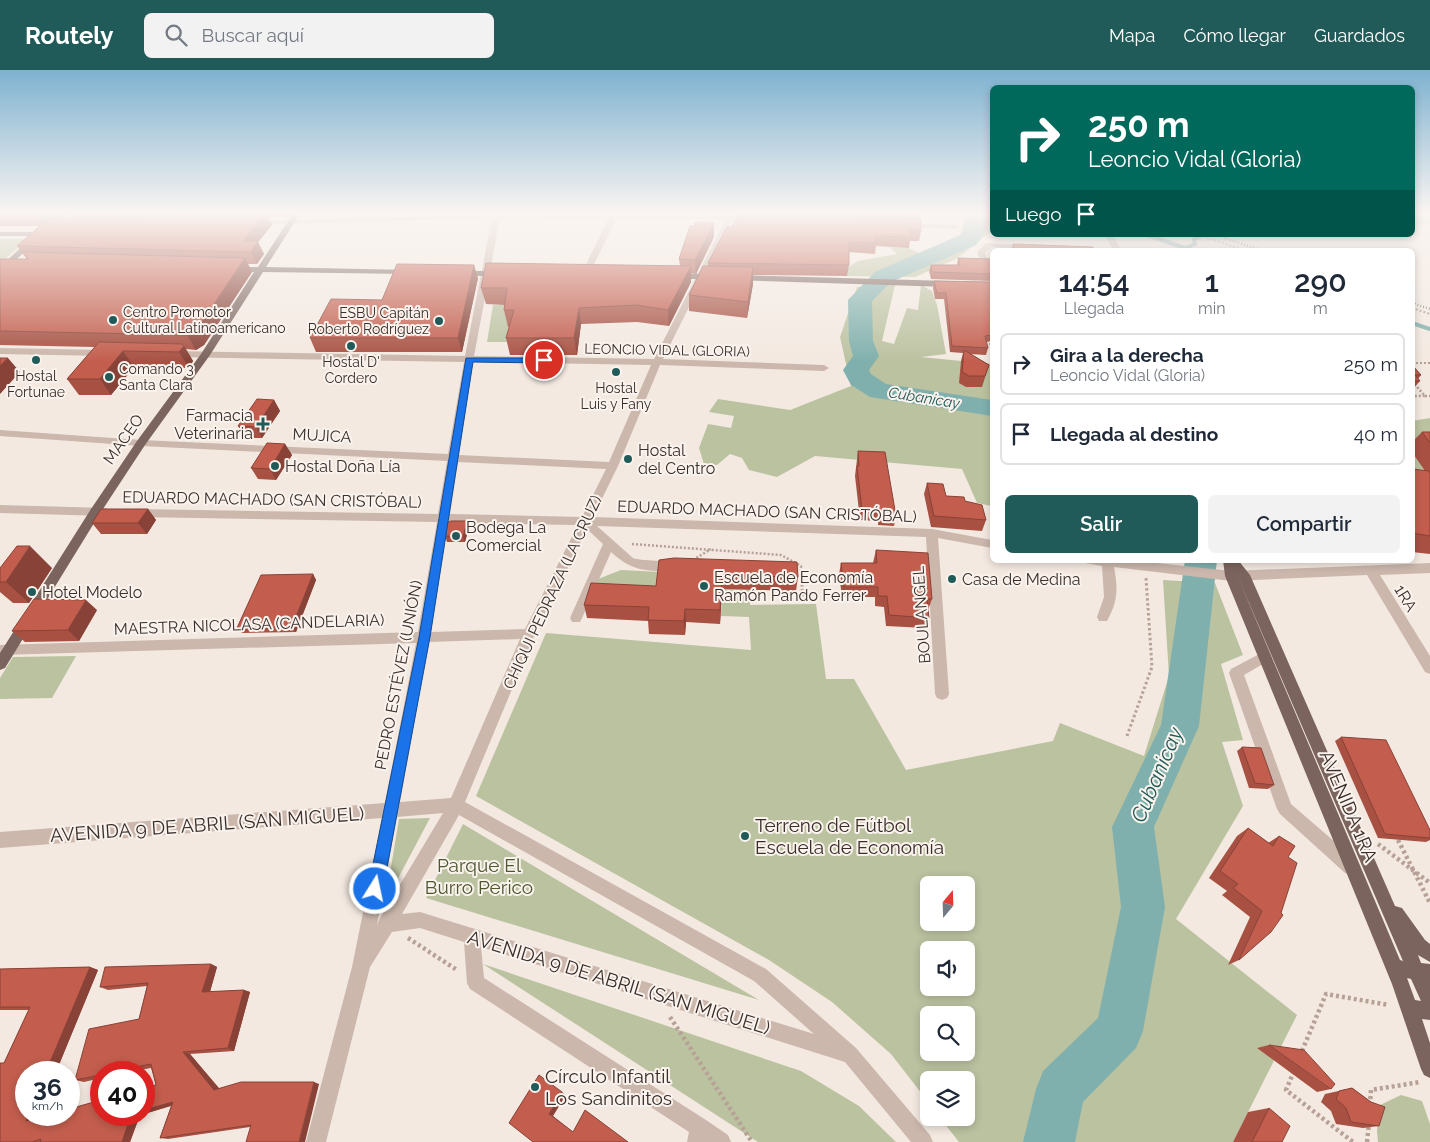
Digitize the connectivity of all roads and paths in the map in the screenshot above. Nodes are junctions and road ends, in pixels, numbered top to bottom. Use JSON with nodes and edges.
{"nodes":[{"id":1,"x":12,"y":262,"type":"edge"},
{"id":2,"x":267,"y":262,"type":"edge"},
{"id":3,"x":487,"y":262,"type":"edge"},
{"id":4,"x":591,"y":262,"type":"edge"},
{"id":5,"x":708,"y":262,"type":"edge"},
{"id":6,"x":223,"y":268,"type":"edge"},
{"id":7,"x":262,"y":270,"type":"junction"},
{"id":8,"x":0,"y":272,"type":"edge"},
{"id":9,"x":417,"y":272,"type":"edge"},
{"id":10,"x":456,"y":273,"type":"edge"},
{"id":11,"x":485,"y":274,"type":"junction"},
{"id":12,"x":515,"y":274,"type":"edge"},
{"id":13,"x":575,"y":275,"type":"edge"},
{"id":14,"x":585,"y":275,"type":"junction"},
{"id":15,"x":595,"y":275,"type":"edge"},
{"id":16,"x":662,"y":276,"type":"edge"},
{"id":17,"x":701,"y":277,"type":"junction"},
{"id":18,"x":721,"y":278,"type":"edge"},
{"id":19,"x":730,"y":278,"type":"edge"},
{"id":20,"x":957,"y":284,"type":"edge"},
{"id":21,"x":1415,"y":309,"type":"edge"},
{"id":22,"x":1430,"y":314,"type":"edge"},
{"id":23,"x":978,"y":344,"type":"edge"},
{"id":24,"x":990,"y":344,"type":"edge"},
{"id":25,"x":0,"y":350,"type":"edge"},
{"id":26,"x":117,"y":353,"type":"edge"},
{"id":27,"x":166,"y":354,"type":"edge"},
{"id":28,"x":205,"y":355,"type":"junction"},
{"id":29,"x":469,"y":359,"type":"junction"},
{"id":30,"x":657,"y":362,"type":"junction"},
{"id":31,"x":1415,"y":363,"type":"edge"},
{"id":32,"x":1430,"y":363,"type":"edge"},
{"id":33,"x":824,"y":368,"type":"dead end"},
{"id":34,"x":1415,"y":385,"type":"edge"},
{"id":35,"x":1415,"y":396,"type":"edge"},
{"id":36,"x":1424,"y":396,"type":"junction"},
{"id":37,"x":1430,"y":396,"type":"edge"},
{"id":38,"x":0,"y":433,"type":"edge"},
{"id":39,"x":141,"y":443,"type":"junction"},
{"id":40,"x":453,"y":457,"type":"junction"},
{"id":41,"x":612,"y":466,"type":"junction"},
{"id":42,"x":0,"y":509,"type":"edge"},
{"id":43,"x":95,"y":512,"type":"junction"},
{"id":44,"x":444,"y":517,"type":"junction"},
{"id":45,"x":585,"y":520,"type":"junction"},
{"id":46,"x":932,"y":533,"type":"junction"},
{"id":47,"x":609,"y":543,"type":"junction"},
{"id":48,"x":990,"y":544,"type":"edge"},
{"id":49,"x":712,"y":549,"type":"junction"},
{"id":50,"x":690,"y":562,"type":"joint"},
{"id":51,"x":1107,"y":563,"type":"joint"},
{"id":52,"x":1230,"y":563,"type":"edge"},
{"id":53,"x":1342,"y":565,"type":"edge"},
{"id":54,"x":1145,"y":567,"type":"junction"},
{"id":55,"x":1430,"y":568,"type":"edge"},
{"id":56,"x":1370,"y":569,"type":"junction"},
{"id":57,"x":1231,"y":575,"type":"junction"},
{"id":58,"x":803,"y":604,"type":"dead end"},
{"id":59,"x":1103,"y":617,"type":"dead end"},
{"id":60,"x":576,"y":618,"type":"dead end"},
{"id":61,"x":529,"y":634,"type":"junction"},
{"id":62,"x":424,"y":637,"type":"junction"},
{"id":63,"x":5,"y":649,"type":"edge"},
{"id":64,"x":1263,"y":657,"type":"junction"},
{"id":65,"x":0,"y":664,"type":"edge"},
{"id":66,"x":1430,"y":668,"type":"edge"},
{"id":67,"x":942,"y":694,"type":"dead end"},
{"id":68,"x":1127,"y":736,"type":"dead end"},
{"id":69,"x":456,"y":806,"type":"junction"},
{"id":70,"x":390,"y":810,"type":"junction"},
{"id":71,"x":0,"y":840,"type":"edge"},
{"id":72,"x":1398,"y":840,"type":"edge"},
{"id":73,"x":1374,"y":841,"type":"dead end"},
{"id":74,"x":1351,"y":867,"type":"junction"},
{"id":75,"x":1414,"y":871,"type":"junction"},
{"id":76,"x":1430,"y":883,"type":"edge"},
{"id":77,"x":1380,"y":893,"type":"junction"},
{"id":78,"x":1430,"y":904,"type":"edge"},
{"id":79,"x":386,"y":924,"type":"junction"},
{"id":80,"x":472,"y":937,"type":"junction"},
{"id":81,"x":1430,"y":954,"type":"edge"},
{"id":82,"x":361,"y":968,"type":"junction"},
{"id":83,"x":1394,"y":968,"type":"junction"},
{"id":84,"x":1423,"y":972,"type":"edge"},
{"id":85,"x":476,"y":983,"type":"junction"},
{"id":86,"x":654,"y":993,"type":"junction"},
{"id":87,"x":1430,"y":1002,"type":"edge"},
{"id":88,"x":1410,"y":1008,"type":"junction"},
{"id":89,"x":1430,"y":1011,"type":"edge"},
{"id":90,"x":850,"y":1054,"type":"junction"},
{"id":91,"x":1300,"y":1055,"type":"edge"},
{"id":92,"x":1297,"y":1064,"type":"edge"},
{"id":93,"x":1430,"y":1070,"type":"edge"},
{"id":94,"x":1430,"y":1081,"type":"edge"},
{"id":95,"x":698,"y":1135,"type":"edge"},
{"id":96,"x":316,"y":1142,"type":"edge"},
{"id":97,"x":721,"y":1142,"type":"edge"},
{"id":98,"x":752,"y":1142,"type":"edge"},
{"id":99,"x":923,"y":1142,"type":"edge"},
{"id":100,"x":1353,"y":1142,"type":"edge"},
{"id":101,"x":1367,"y":1142,"type":"edge"}],
"edges":[{"from":1,"to":8,"type":"main road"},
{"from":2,"to":7,"type":"main road","name":"MACEO"},
{"from":3,"to":11,"type":"street","name":"PEDRO ESTÉVEZ (UNIÓN)"},
{"from":4,"to":14,"type":"street"},
{"from":5,"to":17,"type":"street","name":"CHIQUI PEDRAZA (LA CRUZ)"},
{"from":6,"to":7,"type":"main road"},
{"from":7,"to":9,"type":"main road"},
{"from":7,"to":28,"type":"main road","name":"MACEO"},
{"from":10,"to":11,"type":"main road"},
{"from":11,"to":12,"type":"main road"},
{"from":11,"to":29,"type":"street","name":"PEDRO ESTÉVEZ (UNIÓN)"},
{"from":13,"to":14,"type":"main road"},
{"from":14,"to":15,"type":"main road"},
{"from":16,"to":17,"type":"main road"},
{"from":17,"to":18,"type":"main road"},
{"from":17,"to":30,"type":"street","name":"CHIQUI PEDRAZA (LA CRUZ)"},
{"from":19,"to":20,"type":"main road"},
{"from":21,"to":22,"type":"path"},
{"from":23,"to":24,"type":"path"},
{"from":25,"to":26,"type":"street"},
{"from":27,"to":28,"type":"street","name":"LEONCIO VIDAL (GLORIA)"},
{"from":28,"to":29,"type":"street","name":"LEONCIO VIDAL (GLORIA)"},
{"from":28,"to":39,"type":"main road","name":"MACEO"},
{"from":29,"to":30,"type":"street","name":"LEONCIO VIDAL (GLORIA)"},
{"from":29,"to":40,"type":"street","name":"PEDRO ESTÉVEZ (UNIÓN)"},
{"from":30,"to":33,"type":"street","name":"LEONCIO VIDAL (GLORIA)"},
{"from":30,"to":41,"type":"street","name":"CHIQUI PEDRAZA (LA CRUZ)"},
{"from":31,"to":32,"type":"path"},
{"from":34,"to":36,"type":"path"},
{"from":35,"to":36,"type":"path"},
{"from":36,"to":37,"type":"path"},
{"from":38,"to":39,"type":"street","name":"MUJICA"},
{"from":39,"to":40,"type":"street","name":"MUJICA"},
{"from":39,"to":43,"type":"main road","name":"MACEO"},
{"from":40,"to":41,"type":"street","name":"MUJICA"},
{"from":40,"to":44,"type":"street","name":"PEDRO ESTÉVEZ (UNIÓN)"},
{"from":41,"to":45,"type":"street","name":"CHIQUI PEDRAZA (LA CRUZ)"},
{"from":42,"to":43,"type":"street","name":"EDUARDO MACHADO (SAN CRISTÓBAL)"},
{"from":43,"to":44,"type":"street","name":"EDUARDO MACHADO (SAN CRISTÓBAL)"},
{"from":43,"to":63,"type":"main road","name":"MACEO"},
{"from":44,"to":45,"type":"street","name":"EDUARDO MACHADO (SAN CRISTÓBAL)"},
{"from":44,"to":62,"type":"street","name":"PEDRO ESTÉVEZ (UNIÓN)"},
{"from":45,"to":46,"type":"street","name":"EDUARDO MACHADO (SAN CRISTÓBAL)"},
{"from":45,"to":47,"type":"street"},
{"from":45,"to":61,"type":"street","name":"CHIQUI PEDRAZA (LA CRUZ)"},
{"from":46,"to":48,"type":"street","name":"EDUARDO MACHADO (SAN CRISTÓBAL)"},
{"from":46,"to":67,"type":"street","name":"BOULANGEL"},
{"from":47,"to":49,"type":"path"},
{"from":47,"to":50,"type":"street"},
{"from":47,"to":60,"type":"street"},
{"from":49,"to":50,"type":"path"},
{"from":49,"to":58,"type":"path"},
{"from":51,"to":54,"type":"street"},
{"from":51,"to":59,"type":"street"},
{"from":52,"to":57,"type":"main road","name":"AVENIDA 1RA"},
{"from":53,"to":56,"type":"street"},
{"from":53,"to":57,"type":"street"},
{"from":54,"to":57,"type":"street"},
{"from":54,"to":68,"type":"path"},
{"from":55,"to":56,"type":"street"},
{"from":56,"to":66,"type":"street","name":"1RA"},
{"from":57,"to":64,"type":"main road","name":"AVENIDA 1RA"},
{"from":57,"to":77,"type":"main road","name":"AVENIDA 1RA"},
{"from":61,"to":62,"type":"street","name":"MAESTRA NICOLASA (CANDELARIA)"},
{"from":61,"to":69,"type":"street","name":"CHIQUI PEDRAZA (LA CRUZ)"},
{"from":62,"to":63,"type":"street","name":"MAESTRA NICOLASA (CANDELARIA)"},
{"from":62,"to":70,"type":"street","name":"PEDRO ESTÉVEZ (UNIÓN)"},
{"from":63,"to":65,"type":"main road","name":"MACEO"},
{"from":64,"to":74,"type":"main road","name":"AVENIDA 1RA"},
{"from":64,"to":74,"type":"street"},
{"from":69,"to":70,"type":"street","name":"AVENIDA 9 DE ABRIL (SAN MIGUEL)"},
{"from":69,"to":79,"type":"street","name":"CHIQUI PEDRAZA (LA CRUZ)"},
{"from":69,"to":90,"type":"street","name":"AVENIDA 9 DE ABRIL (SAN MIGUEL)"},
{"from":70,"to":71,"type":"street","name":"AVENIDA 9 DE ABRIL (SAN MIGUEL)"},
{"from":70,"to":82,"type":"street","name":"PEDRO ESTÉVEZ (UNIÓN)"},
{"from":72,"to":75,"type":"path"},
{"from":73,"to":75,"type":"path"},
{"from":74,"to":83,"type":"main road","name":"AVENIDA 1RA"},
{"from":75,"to":76,"type":"path"},
{"from":75,"to":78,"type":"path"},
{"from":77,"to":81,"type":"main road"},
{"from":77,"to":84,"type":"main road","name":"AVENIDA 1RA"},
{"from":79,"to":80,"type":"street","name":"AVENIDA 9 DE ABRIL (SAN MIGUEL)"},
{"from":79,"to":82,"type":"street","name":"CHIQUI PEDRAZA (LA CRUZ)"},
{"from":79,"to":85,"type":"path"},
{"from":80,"to":85,"type":"street"},
{"from":80,"to":86,"type":"street","name":"AVENIDA 9 DE ABRIL (SAN MIGUEL)"},
{"from":82,"to":96,"type":"street","name":"PEDRO ESTÉVEZ (UNIÓN)"},
{"from":83,"to":84,"type":"main road"},
{"from":83,"to":88,"type":"main road","name":"AVENIDA 1RA"},
{"from":84,"to":87,"type":"main road","name":"AVENIDA 1RA"},
{"from":85,"to":95,"type":"street"},
{"from":86,"to":90,"type":"street","name":"AVENIDA 9 DE ABRIL (SAN MIGUEL)"},
{"from":86,"to":98,"type":"path"},
{"from":88,"to":89,"type":"main road"},
{"from":88,"to":91,"type":"path"},
{"from":88,"to":93,"type":"main road","name":"AVENIDA 1RA"},
{"from":90,"to":99,"type":"street","name":"AVENIDA 9 DE ABRIL (SAN MIGUEL)"},
{"from":92,"to":100,"type":"path"},
{"from":94,"to":101,"type":"path"},
{"from":95,"to":97,"type":"street"}]}
